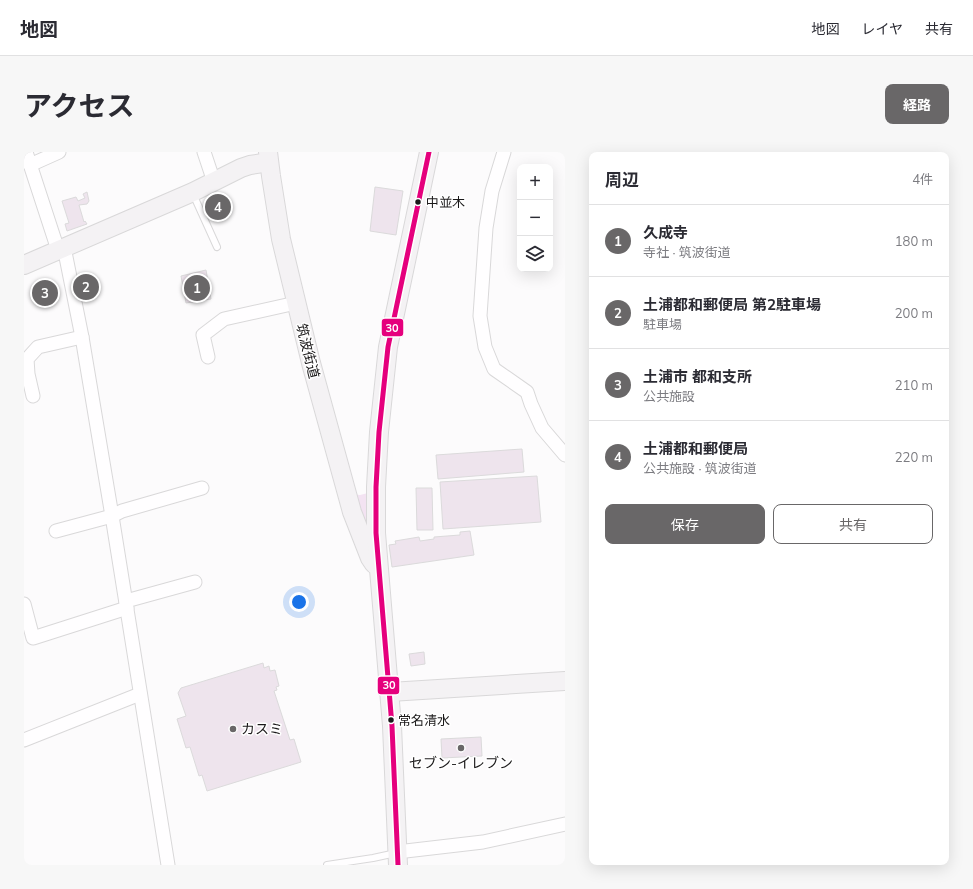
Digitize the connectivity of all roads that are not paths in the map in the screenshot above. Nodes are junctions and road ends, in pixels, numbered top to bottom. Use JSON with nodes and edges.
{"nodes":[{"id":1,"x":26,"y":152,"type":"edge"},
{"id":2,"x":59,"y":152,"type":"edge"},
{"id":3,"x":204,"y":152,"type":"edge"},
{"id":4,"x":429,"y":152,"type":"edge"},
{"id":5,"x":504,"y":152,"type":"edge"},
{"id":6,"x":268,"y":157,"type":"edge"},
{"id":7,"x":30,"y":165,"type":"junction"},
{"id":8,"x":214,"y":182,"type":"junction"},
{"id":9,"x":193,"y":192,"type":"junction"},
{"id":10,"x":217,"y":247,"type":"dead end"},
{"id":11,"x":61,"y":248,"type":"junction"},
{"id":12,"x":24,"y":265,"type":"edge"},
{"id":13,"x":296,"y":303,"type":"junction"},
{"id":14,"x":82,"y":337,"type":"junction"},
{"id":15,"x":208,"y":357,"type":"dead end"},
{"id":16,"x":33,"y":396,"type":"dead end"},
{"id":17,"x":565,"y":455,"type":"edge"},
{"id":18,"x":202,"y":488,"type":"dead end"},
{"id":19,"x":376,"y":488,"type":"junction"},
{"id":20,"x":345,"y":489,"type":"junction"},
{"id":21,"x":112,"y":516,"type":"junction"},
{"id":22,"x":357,"y":526,"type":"junction"},
{"id":23,"x":56,"y":531,"type":"dead end"},
{"id":24,"x":376,"y":533,"type":"junction"},
{"id":25,"x":378,"y":570,"type":"junction"},
{"id":26,"x":195,"y":582,"type":"dead end"},
{"id":27,"x":24,"y":604,"type":"edge"},
{"id":28,"x":127,"y":604,"type":"junction"},
{"id":29,"x":565,"y":681,"type":"edge"},
{"id":30,"x":390,"y":692,"type":"junction"},
{"id":31,"x":140,"y":694,"type":"junction"},
{"id":32,"x":24,"y":740,"type":"edge"},
{"id":33,"x":565,"y":824,"type":"edge"},
{"id":34,"x":398,"y":859,"type":"edge"},
{"id":35,"x":168,"y":865,"type":"edge"},
{"id":36,"x":327,"y":865,"type":"edge"}],
"edges":[{"from":1,"to":7,"type":"street"},
{"from":2,"to":7,"type":"street"},
{"from":3,"to":8,"type":"street"},
{"from":4,"to":19,"type":"street"},
{"from":5,"to":17,"type":"street"},
{"from":6,"to":8,"type":"street"},
{"from":6,"to":13,"type":"street","name":"筑波街道"},
{"from":7,"to":11,"type":"street"},
{"from":8,"to":9,"type":"street"},
{"from":9,"to":10,"type":"lane"},
{"from":9,"to":11,"type":"street"},
{"from":11,"to":12,"type":"street"},
{"from":11,"to":14,"type":"street"},
{"from":13,"to":15,"type":"street"},
{"from":13,"to":20,"type":"street","name":"筑波街道"},
{"from":14,"to":16,"type":"street"},
{"from":14,"to":21,"type":"street"},
{"from":18,"to":21,"type":"street"},
{"from":19,"to":20,"type":"street"},
{"from":19,"to":24,"type":"street"},
{"from":20,"to":22,"type":"street","name":"筑波街道"},
{"from":21,"to":23,"type":"street"},
{"from":21,"to":28,"type":"street"},
{"from":22,"to":24,"type":"street"},
{"from":22,"to":25,"type":"street","name":"筑波街道"},
{"from":24,"to":25,"type":"street"},
{"from":25,"to":30,"type":"street"},
{"from":26,"to":28,"type":"street"},
{"from":27,"to":28,"type":"street"},
{"from":28,"to":31,"type":"street"},
{"from":29,"to":30,"type":"street"},
{"from":30,"to":34,"type":"street"},
{"from":31,"to":32,"type":"street"},
{"from":31,"to":35,"type":"street"},
{"from":33,"to":34,"type":"street"},
{"from":34,"to":36,"type":"lane"}]}
